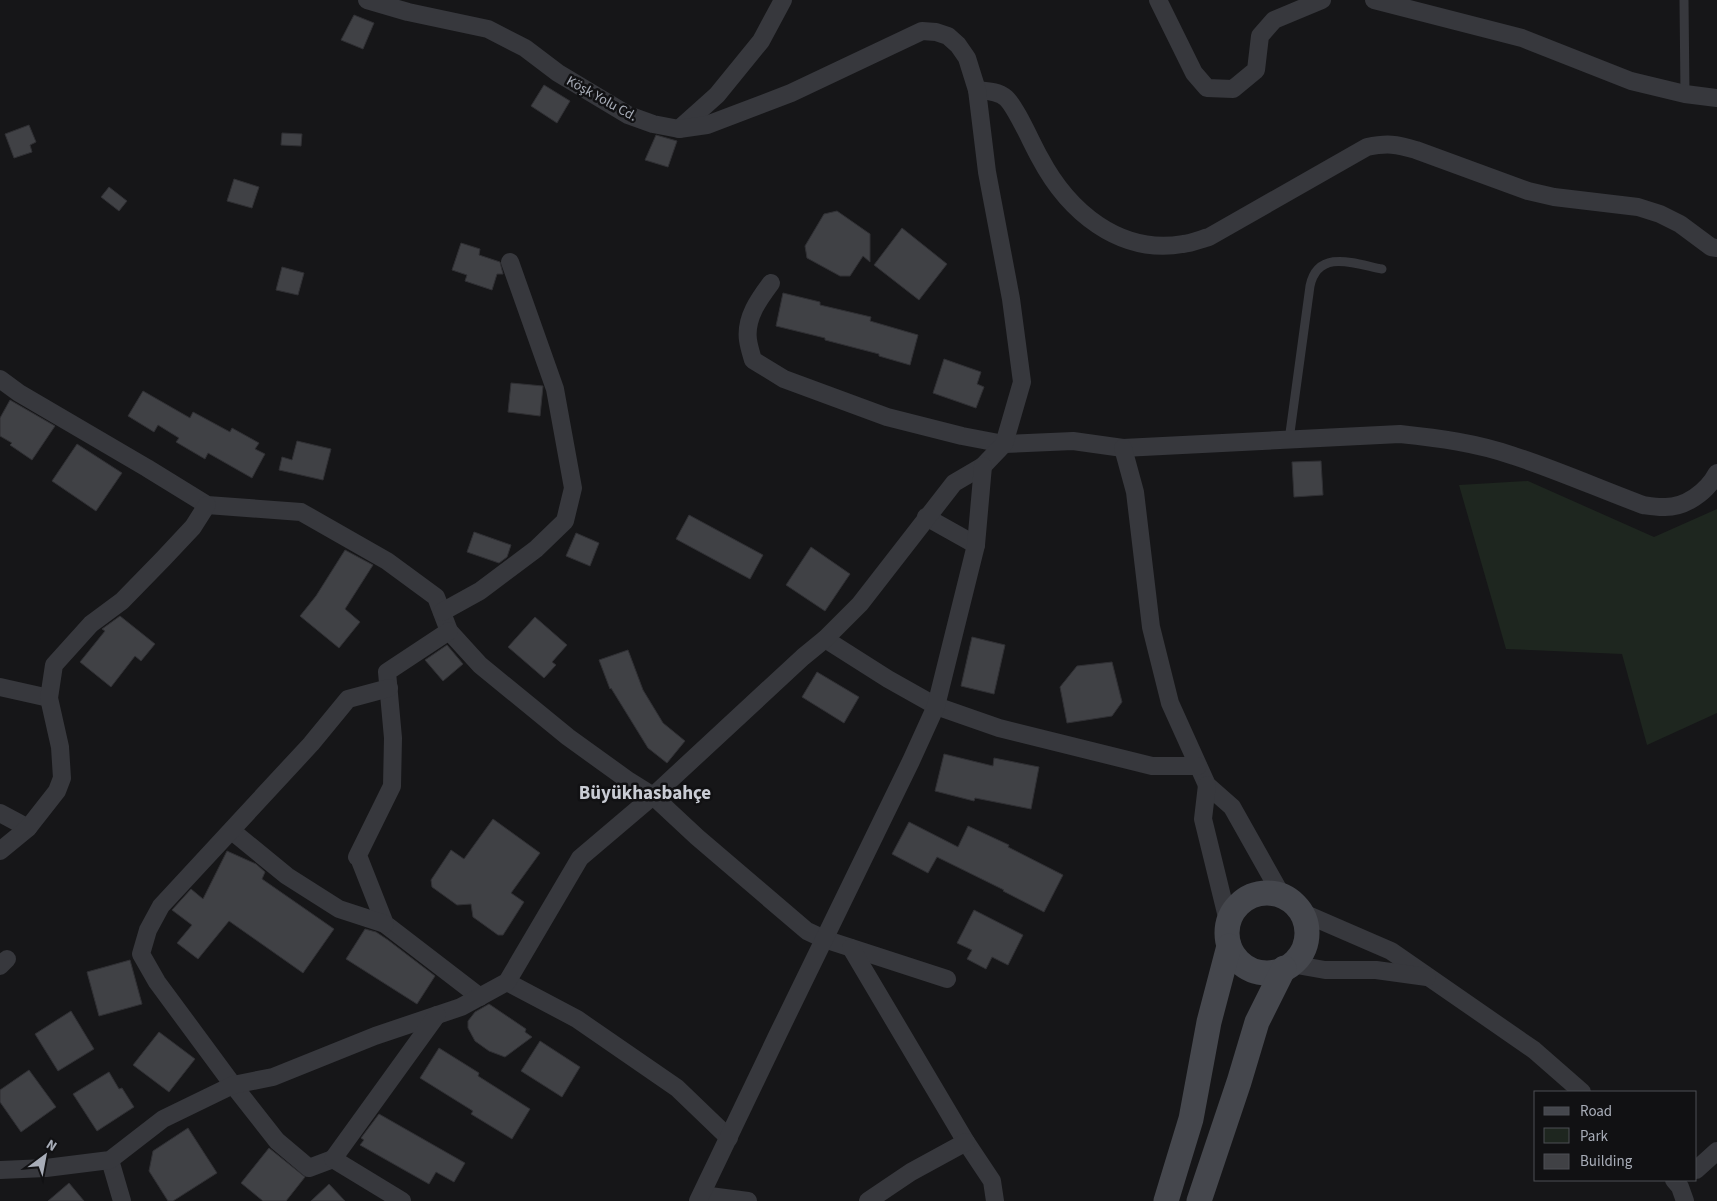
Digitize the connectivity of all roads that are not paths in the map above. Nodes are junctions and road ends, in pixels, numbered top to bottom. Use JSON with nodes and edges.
{"nodes":[{"id":1,"x":367,"y":0,"type":"edge"},
{"id":2,"x":782,"y":0,"type":"edge"},
{"id":3,"x":1158,"y":0,"type":"edge"},
{"id":4,"x":1322,"y":0,"type":"edge"},
{"id":5,"x":1374,"y":0,"type":"edge"},
{"id":6,"x":1684,"y":0,"type":"edge"},
{"id":7,"x":977,"y":90,"type":"junction"},
{"id":8,"x":1685,"y":94,"type":"junction"},
{"id":9,"x":1717,"y":98,"type":"edge"},
{"id":10,"x":678,"y":129,"type":"junction"},
{"id":11,"x":1717,"y":248,"type":"edge"},
{"id":12,"x":510,"y":262,"type":"dead end"},
{"id":13,"x":1382,"y":269,"type":"dead end"},
{"id":14,"x":771,"y":283,"type":"dead end"},
{"id":15,"x":0,"y":378,"type":"edge"},
{"id":16,"x":1289,"y":440,"type":"junction"},
{"id":17,"x":1004,"y":444,"type":"junction"},
{"id":18,"x":1123,"y":448,"type":"junction"},
{"id":19,"x":984,"y":466,"type":"junction"},
{"id":20,"x":1717,"y":473,"type":"edge"},
{"id":21,"x":207,"y":505,"type":"junction"},
{"id":22,"x":926,"y":517,"type":"junction"},
{"id":23,"x":976,"y":545,"type":"junction"},
{"id":24,"x":442,"y":612,"type":"junction"},
{"id":25,"x":449,"y":631,"type":"junction"},
{"id":26,"x":825,"y":639,"type":"junction"},
{"id":27,"x":0,"y":687,"type":"edge"},
{"id":28,"x":389,"y":688,"type":"junction"},
{"id":29,"x":49,"y":698,"type":"junction"},
{"id":30,"x":936,"y":706,"type":"junction"},
{"id":31,"x":1198,"y":766,"type":"junction"},
{"id":32,"x":1207,"y":786,"type":"junction"},
{"id":33,"x":653,"y":796,"type":"junction"},
{"id":34,"x":0,"y":813,"type":"edge"},
{"id":35,"x":28,"y":828,"type":"junction"},
{"id":36,"x":232,"y":831,"type":"junction"},
{"id":37,"x":0,"y":851,"type":"edge"},
{"id":38,"x":1282,"y":896,"type":"junction"},
{"id":39,"x":1300,"y":912,"type":"junction"},
{"id":40,"x":1228,"y":921,"type":"junction"},
{"id":41,"x":386,"y":924,"type":"junction"},
{"id":42,"x":824,"y":939,"type":"junction"},
{"id":43,"x":1229,"y":946,"type":"junction"},
{"id":44,"x":851,"y":948,"type":"junction"},
{"id":45,"x":1288,"y":966,"type":"junction"},
{"id":46,"x":1432,"y":978,"type":"junction"},
{"id":47,"x":947,"y":979,"type":"dead end"},
{"id":48,"x":507,"y":982,"type":"junction"},
{"id":49,"x":480,"y":997,"type":"junction"},
{"id":50,"x":437,"y":1016,"type":"junction"},
{"id":51,"x":232,"y":1086,"type":"junction"},
{"id":52,"x":1581,"y":1091,"type":"edge"},
{"id":53,"x":729,"y":1138,"type":"junction"},
{"id":54,"x":966,"y":1142,"type":"junction"},
{"id":55,"x":1717,"y":1151,"type":"edge"},
{"id":56,"x":333,"y":1159,"type":"junction"},
{"id":57,"x":110,"y":1160,"type":"junction"},
{"id":58,"x":1697,"y":1169,"type":"edge"},
{"id":59,"x":0,"y":1170,"type":"edge"},
{"id":60,"x":700,"y":1198,"type":"edge"},
{"id":61,"x":400,"y":1200,"type":"edge"},
{"id":62,"x":122,"y":1201,"type":"edge"},
{"id":63,"x":748,"y":1201,"type":"edge"},
{"id":64,"x":868,"y":1201,"type":"edge"},
{"id":65,"x":995,"y":1201,"type":"edge"},
{"id":66,"x":1166,"y":1201,"type":"edge"},
{"id":67,"x":1199,"y":1201,"type":"edge"}],
"edges":[{"from":1,"to":10,"type":"street","name":"Köşk Yolu Cd."},
{"from":2,"to":10,"type":"street"},
{"from":3,"to":4,"type":"street"},
{"from":5,"to":8,"type":"street"},
{"from":6,"to":8,"type":"lane"},
{"from":7,"to":10,"type":"street","name":"Köşk Yolu Cd."},
{"from":7,"to":11,"type":"street"},
{"from":7,"to":17,"type":"street"},
{"from":8,"to":9,"type":"street"},
{"from":12,"to":24,"type":"street"},
{"from":13,"to":16,"type":"lane"},
{"from":14,"to":17,"type":"street"},
{"from":15,"to":21,"type":"street"},
{"from":16,"to":18,"type":"street"},
{"from":16,"to":20,"type":"street"},
{"from":17,"to":18,"type":"street"},
{"from":17,"to":19,"type":"street"},
{"from":18,"to":31,"type":"street"},
{"from":19,"to":22,"type":"street"},
{"from":19,"to":23,"type":"street"},
{"from":21,"to":24,"type":"street"},
{"from":21,"to":29,"type":"street"},
{"from":22,"to":23,"type":"street"},
{"from":22,"to":26,"type":"street"},
{"from":23,"to":30,"type":"street"},
{"from":24,"to":25,"type":"street"},
{"from":25,"to":28,"type":"street"},
{"from":25,"to":33,"type":"street"},
{"from":26,"to":30,"type":"street"},
{"from":26,"to":33,"type":"street"},
{"from":27,"to":29,"type":"street"},
{"from":28,"to":36,"type":"street"},
{"from":28,"to":41,"type":"street"},
{"from":29,"to":35,"type":"street"},
{"from":30,"to":31,"type":"street"},
{"from":30,"to":42,"type":"street"},
{"from":31,"to":32,"type":"street"},
{"from":32,"to":38,"type":"street"},
{"from":32,"to":40,"type":"street"},
{"from":33,"to":42,"type":"street"},
{"from":33,"to":48,"type":"street"},
{"from":34,"to":35,"type":"street"},
{"from":35,"to":37,"type":"street"},
{"from":36,"to":41,"type":"street"},
{"from":36,"to":51,"type":"street"},
{"from":38,"to":39,"type":"street"},
{"from":38,"to":40,"type":"street"},
{"from":39,"to":45,"type":"street"},
{"from":39,"to":46,"type":"street"},
{"from":40,"to":43,"type":"street"},
{"from":41,"to":49,"type":"street"},
{"from":42,"to":44,"type":"street"},
{"from":42,"to":53,"type":"street"},
{"from":43,"to":45,"type":"street"},
{"from":43,"to":66,"type":"street"},
{"from":44,"to":47,"type":"street"},
{"from":44,"to":54,"type":"street"},
{"from":45,"to":46,"type":"street"},
{"from":45,"to":67,"type":"street"},
{"from":46,"to":52,"type":"street"},
{"from":48,"to":49,"type":"street"},
{"from":48,"to":53,"type":"street"},
{"from":49,"to":50,"type":"street"},
{"from":50,"to":51,"type":"street"},
{"from":50,"to":56,"type":"street"},
{"from":51,"to":56,"type":"street"},
{"from":51,"to":57,"type":"street"},
{"from":53,"to":60,"type":"street"},
{"from":54,"to":64,"type":"street"},
{"from":54,"to":65,"type":"street"},
{"from":55,"to":58,"type":"street"},
{"from":56,"to":61,"type":"street"},
{"from":57,"to":59,"type":"street"},
{"from":57,"to":62,"type":"street"},
{"from":60,"to":63,"type":"street"}]}
